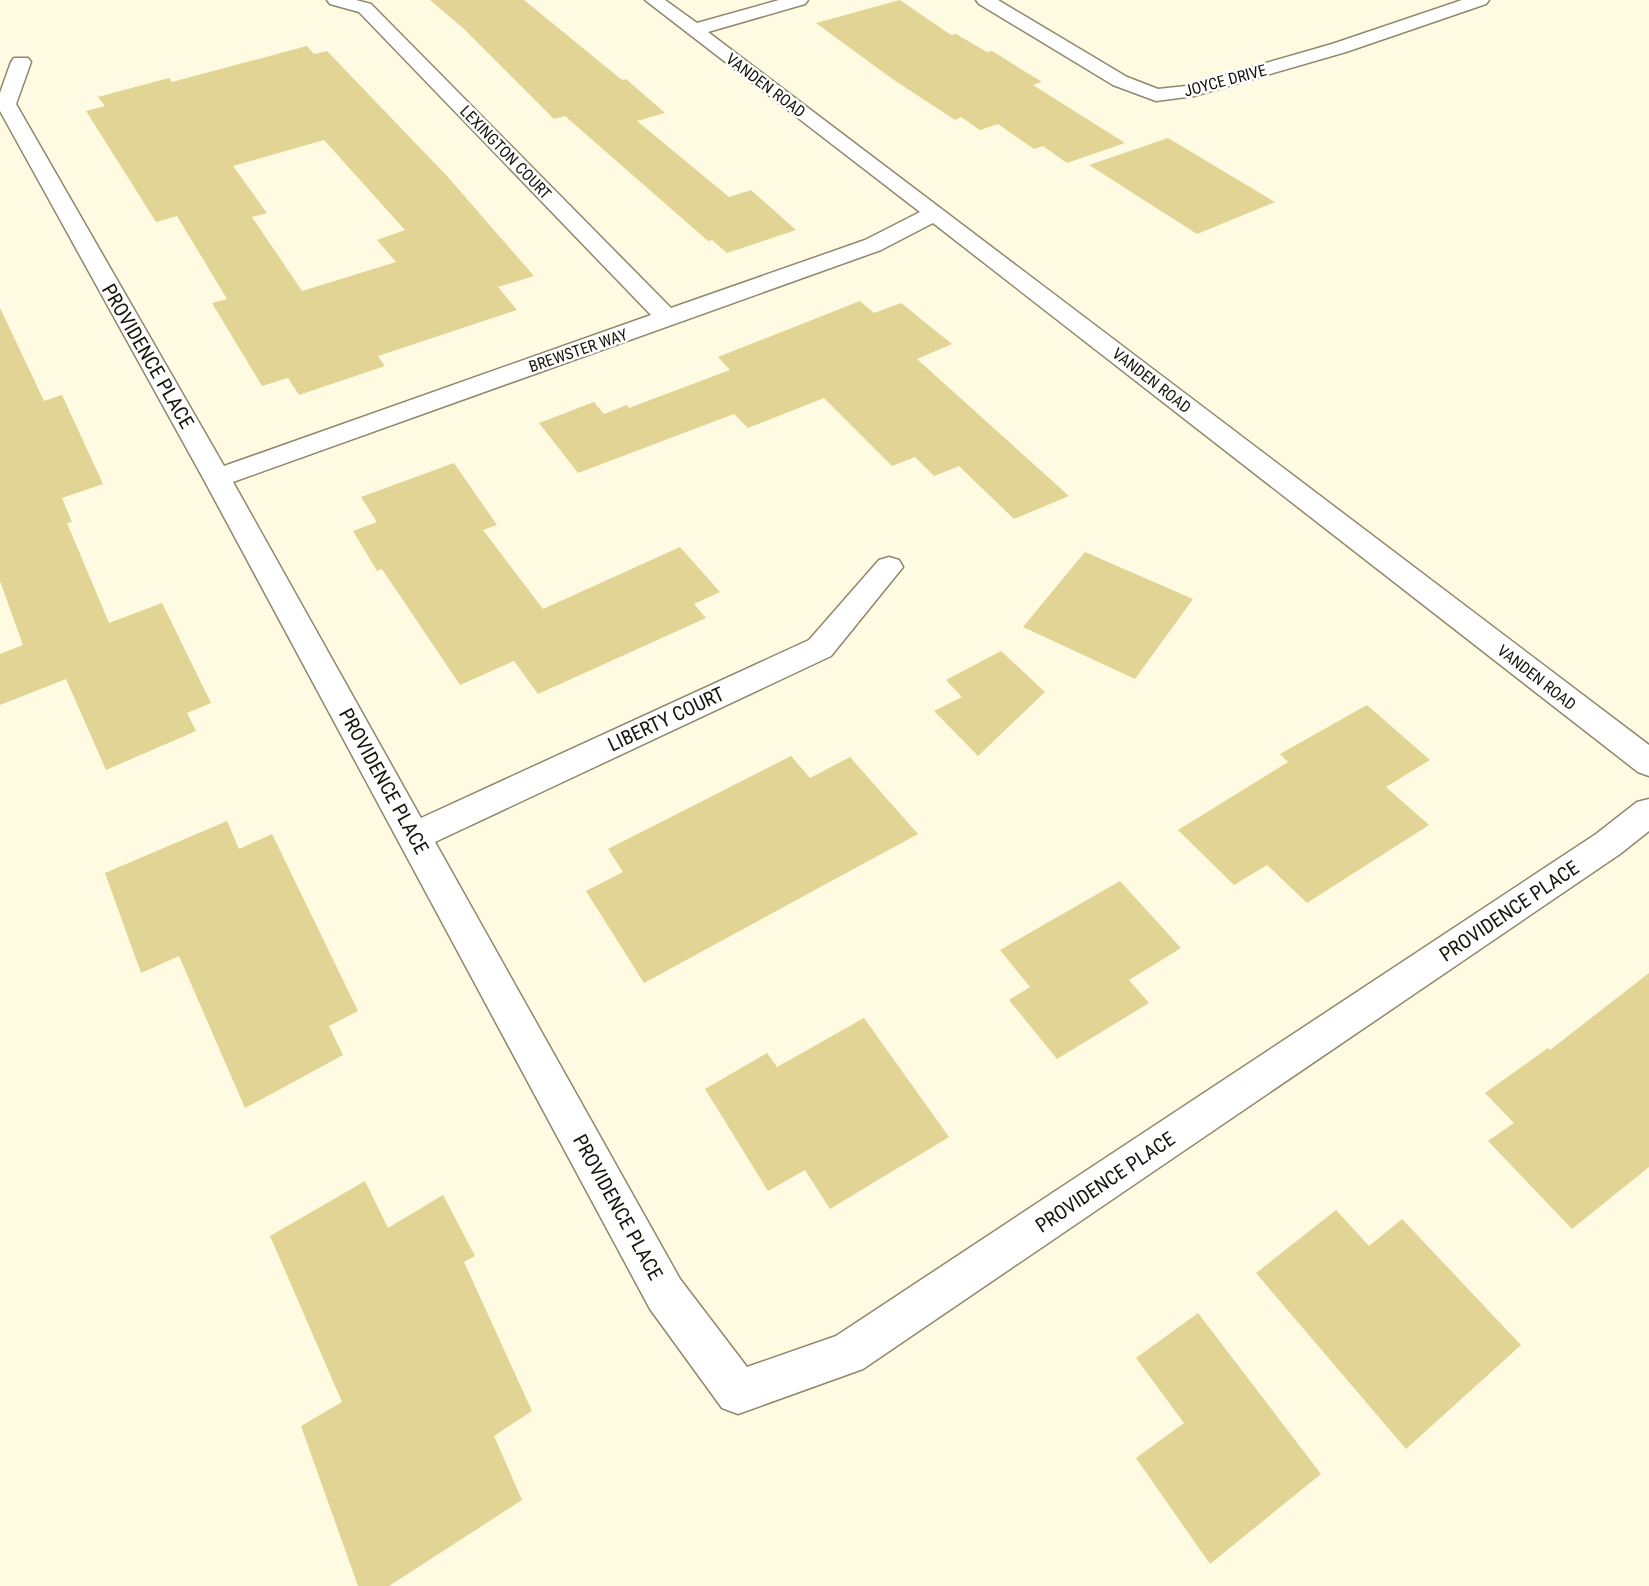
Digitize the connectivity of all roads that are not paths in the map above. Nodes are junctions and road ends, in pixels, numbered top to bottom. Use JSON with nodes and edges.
{"nodes":[{"id":1,"x":336,"y":0,"type":"edge"},
{"id":2,"x":654,"y":0,"type":"edge"},
{"id":3,"x":799,"y":0,"type":"edge"},
{"id":4,"x":985,"y":0,"type":"edge"},
{"id":5,"x":1480,"y":0,"type":"edge"},
{"id":6,"x":694,"y":30,"type":"junction"},
{"id":7,"x":21,"y":63,"type":"dead end"},
{"id":8,"x":935,"y":213,"type":"junction"},
{"id":9,"x":667,"y":318,"type":"junction"},
{"id":10,"x":217,"y":478,"type":"junction"},
{"id":11,"x":889,"y":567,"type":"dead end"},
{"id":12,"x":1649,"y":763,"type":"edge"},
{"id":13,"x":1649,"y":812,"type":"edge"},
{"id":14,"x":415,"y":836,"type":"junction"}],
"edges":[{"from":1,"to":9,"type":"street","name":"LEXINGTON COURT"},
{"from":2,"to":6,"type":"street","name":"VANDEN ROAD"},
{"from":3,"to":6,"type":"street"},
{"from":4,"to":5,"type":"street","name":"JOYCE DRIVE"},
{"from":6,"to":8,"type":"street","name":"VANDEN ROAD"},
{"from":7,"to":10,"type":"street","name":"PROVIDENCE PLACE"},
{"from":8,"to":9,"type":"street","name":"BREWSTER WAY"},
{"from":8,"to":12,"type":"street","name":"VANDEN ROAD"},
{"from":9,"to":10,"type":"street","name":"BREWSTER WAY"},
{"from":10,"to":14,"type":"street","name":"PROVIDENCE PLACE"},
{"from":11,"to":14,"type":"street","name":"LIBERTY COURT"},
{"from":13,"to":14,"type":"street","name":"PROVIDENCE PLACE"}]}
